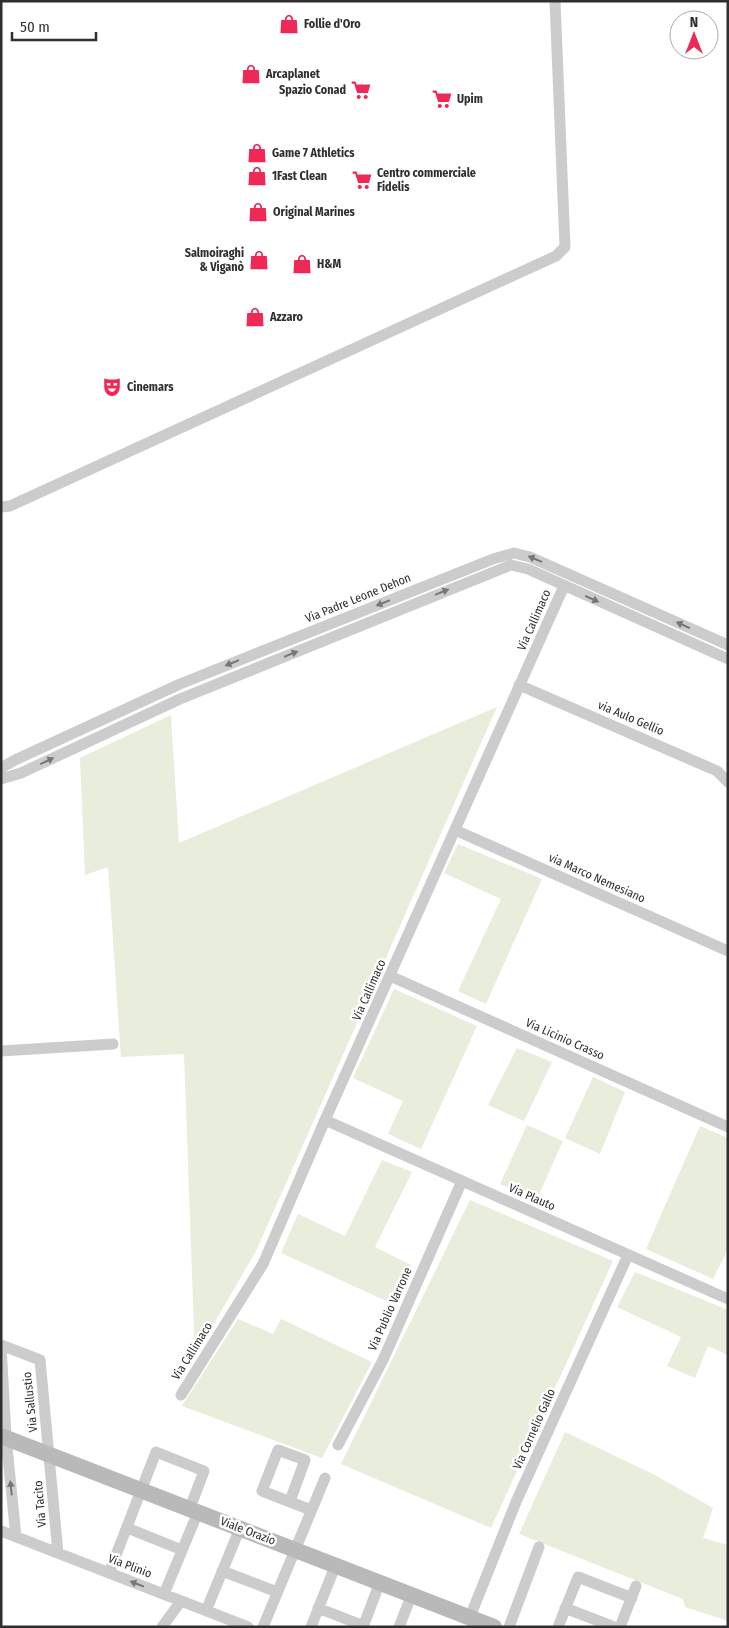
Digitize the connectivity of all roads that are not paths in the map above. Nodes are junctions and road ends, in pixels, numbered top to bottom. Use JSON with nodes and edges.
{"nodes":[{"id":1,"x":555,"y":1,"type":"edge"},
{"id":2,"x":1,"y":507,"type":"edge"},
{"id":3,"x":564,"y":586,"type":"junction"},
{"id":4,"x":728,"y":645,"type":"edge"},
{"id":5,"x":728,"y":659,"type":"edge"},
{"id":6,"x":520,"y":685,"type":"junction"},
{"id":7,"x":1,"y":768,"type":"edge"},
{"id":8,"x":1,"y":779,"type":"edge"},
{"id":9,"x":728,"y":782,"type":"edge"},
{"id":10,"x":455,"y":830,"type":"junction"},
{"id":11,"x":728,"y":951,"type":"edge"},
{"id":12,"x":390,"y":976,"type":"junction"},
{"id":13,"x":113,"y":1044,"type":"dead end"},
{"id":14,"x":1,"y":1051,"type":"edge"},
{"id":15,"x":325,"y":1120,"type":"junction"},
{"id":16,"x":728,"y":1127,"type":"edge"},
{"id":17,"x":462,"y":1181,"type":"junction"},
{"id":18,"x":628,"y":1254,"type":"junction"},
{"id":19,"x":728,"y":1299,"type":"edge"},
{"id":20,"x":1,"y":1345,"type":"edge"},
{"id":21,"x":181,"y":1395,"type":"dead end"},
{"id":22,"x":4,"y":1436,"type":"edge"},
{"id":23,"x":338,"y":1445,"type":"dead end"},
{"id":24,"x":49,"y":1453,"type":"junction"},
{"id":25,"x":325,"y":1478,"type":"dead end"},
{"id":26,"x":142,"y":1489,"type":"junction"},
{"id":27,"x":290,"y":1501,"type":"junction"},
{"id":28,"x":194,"y":1510,"type":"junction"},
{"id":29,"x":311,"y":1510,"type":"junction"},
{"id":30,"x":127,"y":1528,"type":"junction"},
{"id":31,"x":240,"y":1528,"type":"junction"},
{"id":32,"x":1,"y":1531,"type":"edge"},
{"id":33,"x":16,"y":1537,"type":"junction"},
{"id":34,"x":539,"y":1547,"type":"dead end"},
{"id":35,"x":296,"y":1549,"type":"junction"},
{"id":36,"x":182,"y":1550,"type":"junction"},
{"id":37,"x":58,"y":1553,"type":"junction"},
{"id":38,"x":336,"y":1564,"type":"junction"},
{"id":39,"x":222,"y":1571,"type":"junction"},
{"id":40,"x":110,"y":1573,"type":"junction"},
{"id":41,"x":380,"y":1582,"type":"junction"},
{"id":42,"x":636,"y":1586,"type":"dead end"},
{"id":43,"x":278,"y":1592,"type":"junction"},
{"id":44,"x":164,"y":1594,"type":"junction"},
{"id":45,"x":412,"y":1594,"type":"junction"},
{"id":46,"x":632,"y":1598,"type":"junction"},
{"id":47,"x":180,"y":1601,"type":"junction"},
{"id":48,"x":318,"y":1608,"type":"junction"},
{"id":49,"x":565,"y":1608,"type":"junction"},
{"id":50,"x":206,"y":1610,"type":"junction"},
{"id":51,"x":470,"y":1617,"type":"junction"},
{"id":52,"x":363,"y":1626,"type":"edge"},
{"id":53,"x":162,"y":1627,"type":"edge"},
{"id":54,"x":248,"y":1627,"type":"edge"},
{"id":55,"x":263,"y":1627,"type":"edge"},
{"id":56,"x":311,"y":1627,"type":"edge"},
{"id":57,"x":399,"y":1627,"type":"edge"},
{"id":58,"x":494,"y":1627,"type":"edge"},
{"id":59,"x":509,"y":1627,"type":"edge"},
{"id":60,"x":558,"y":1627,"type":"edge"},
{"id":61,"x":614,"y":1627,"type":"edge"},
{"id":62,"x":620,"y":1627,"type":"edge"}],
"edges":[{"from":1,"to":2,"type":"street"},
{"from":3,"to":5,"type":"street","name":"Via Padre Leone Dehon","one_way":true},
{"from":3,"to":6,"type":"street","name":"Via Callimaco"},
{"from":8,"to":3,"type":"street","name":"Via Padre Leone Dehon","one_way":true},
{"from":4,"to":7,"type":"street","name":"Via Padre Leone Dehon","one_way":true},
{"from":6,"to":9,"type":"street","name":"via Aulo Gellio"},
{"from":6,"to":10,"type":"street","name":"Via Callimaco"},
{"from":10,"to":11,"type":"street","name":"via Marco Nemesiano"},
{"from":10,"to":12,"type":"street","name":"Via Callimaco"},
{"from":12,"to":15,"type":"street","name":"Via Callimaco"},
{"from":12,"to":16,"type":"street","name":"Via Licinio Crasso"},
{"from":13,"to":14,"type":"street"},
{"from":15,"to":17,"type":"street","name":"Via Plauto"},
{"from":15,"to":21,"type":"street","name":"Via Callimaco"},
{"from":17,"to":18,"type":"street","name":"Via Plauto"},
{"from":17,"to":23,"type":"street","name":"Via Publio Varrone"},
{"from":18,"to":19,"type":"street","name":"Via Plauto"},
{"from":18,"to":51,"type":"street","name":"Via Cornelio Gallo"},
{"from":20,"to":22,"type":"street"},
{"from":20,"to":24,"type":"street","name":"Via Sallustio"},
{"from":22,"to":24,"type":"street","name":"Viale Orazio"},
{"from":33,"to":22,"type":"street","one_way":true},
{"from":24,"to":26,"type":"street","name":"Viale Orazio"},
{"from":24,"to":37,"type":"street","name":"Via Tacito"},
{"from":25,"to":29,"type":"street"},
{"from":26,"to":28,"type":"street","name":"Viale Orazio"},
{"from":26,"to":28,"type":"street"},
{"from":26,"to":30,"type":"street"},
{"from":27,"to":27,"type":"street"},
{"from":27,"to":29,"type":"street"},
{"from":28,"to":31,"type":"street","name":"Viale Orazio"},
{"from":28,"to":36,"type":"street"},
{"from":29,"to":35,"type":"street"},
{"from":30,"to":36,"type":"street"},
{"from":30,"to":40,"type":"street"},
{"from":31,"to":35,"type":"street","name":"Viale Orazio"},
{"from":31,"to":39,"type":"street"},
{"from":32,"to":33,"type":"street","name":"Via Plinio"},
{"from":33,"to":37,"type":"street","name":"Via Plinio"},
{"from":34,"to":59,"type":"street"},
{"from":35,"to":38,"type":"street","name":"Viale Orazio"},
{"from":35,"to":43,"type":"street"},
{"from":36,"to":44,"type":"street"},
{"from":37,"to":40,"type":"street","name":"Via Plinio"},
{"from":38,"to":41,"type":"street","name":"Viale Orazio"},
{"from":38,"to":48,"type":"street"},
{"from":39,"to":43,"type":"street"},
{"from":39,"to":50,"type":"street"},
{"from":44,"to":40,"type":"street","name":"Via Plinio","one_way":true},
{"from":41,"to":45,"type":"street","name":"Viale Orazio"},
{"from":41,"to":52,"type":"street"},
{"from":42,"to":46,"type":"street"},
{"from":43,"to":55,"type":"street"},
{"from":44,"to":47,"type":"street","name":"Via Plinio"},
{"from":45,"to":51,"type":"street","name":"Viale Orazio"},
{"from":45,"to":57,"type":"street"},
{"from":46,"to":49,"type":"street"},
{"from":46,"to":62,"type":"street"},
{"from":47,"to":50,"type":"street","name":"Via Plinio"},
{"from":47,"to":53,"type":"street"},
{"from":48,"to":52,"type":"street"},
{"from":48,"to":56,"type":"street"},
{"from":49,"to":60,"type":"street"},
{"from":49,"to":61,"type":"street"},
{"from":50,"to":54,"type":"street","name":"Via Plinio"},
{"from":51,"to":58,"type":"street","name":"Viale Orazio"}]}
